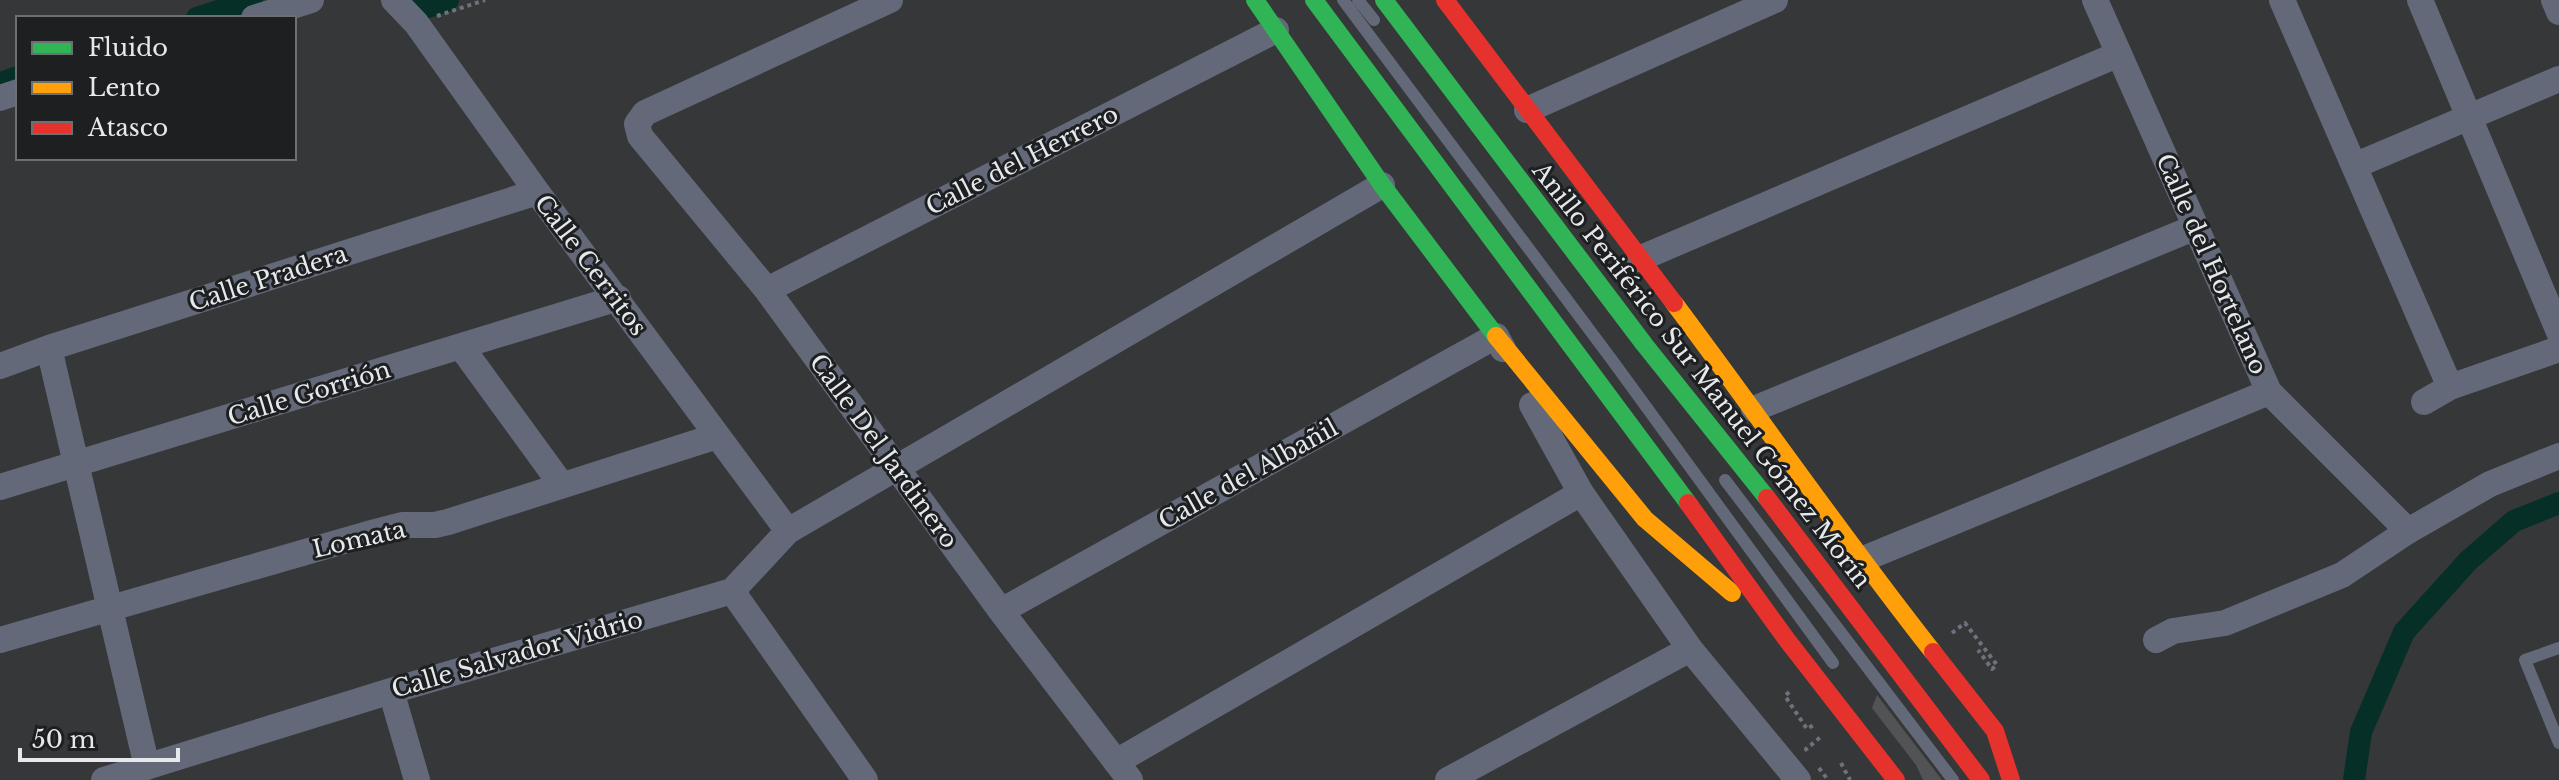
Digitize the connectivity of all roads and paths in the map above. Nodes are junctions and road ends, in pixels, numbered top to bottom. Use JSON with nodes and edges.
{"nodes":[{"id":1,"x":311,"y":0,"type":"edge"},
{"id":2,"x":394,"y":0,"type":"edge"},
{"id":3,"x":485,"y":0,"type":"edge"},
{"id":4,"x":890,"y":0,"type":"edge"},
{"id":5,"x":1255,"y":0,"type":"edge"},
{"id":6,"x":1314,"y":0,"type":"edge"},
{"id":7,"x":1343,"y":0,"type":"edge"},
{"id":8,"x":1358,"y":0,"type":"edge"},
{"id":9,"x":1384,"y":0,"type":"edge"},
{"id":10,"x":1445,"y":0,"type":"edge"},
{"id":11,"x":1775,"y":0,"type":"edge"},
{"id":12,"x":2095,"y":0,"type":"edge"},
{"id":13,"x":2282,"y":0,"type":"edge"},
{"id":14,"x":2420,"y":0,"type":"edge"},
{"id":15,"x":2554,"y":0,"type":"edge"},
{"id":16,"x":2559,"y":12,"type":"edge"},
{"id":17,"x":260,"y":16,"type":"edge"},
{"id":18,"x":416,"y":23,"type":"junction"},
{"id":19,"x":1276,"y":30,"type":"junction"},
{"id":20,"x":2119,"y":54,"type":"junction"},
{"id":21,"x":2559,"y":79,"type":"edge"},
{"id":22,"x":1527,"y":110,"type":"junction"},
{"id":23,"x":2470,"y":117,"type":"junction"},
{"id":24,"x":2354,"y":166,"type":"junction"},
{"id":25,"x":1382,"y":185,"type":"junction"},
{"id":26,"x":537,"y":192,"type":"junction"},
{"id":27,"x":2196,"y":227,"type":"junction"},
{"id":28,"x":1545,"y":247,"type":"dead end"},
{"id":29,"x":1639,"y":259,"type":"junction"},
{"id":30,"x":767,"y":290,"type":"junction"},
{"id":31,"x":618,"y":298,"type":"junction"},
{"id":32,"x":2559,"y":332,"type":"edge"},
{"id":33,"x":1496,"y":336,"type":"junction"},
{"id":34,"x":49,"y":348,"type":"junction"},
{"id":35,"x":462,"y":348,"type":"junction"},
{"id":36,"x":2559,"y":349,"type":"edge"},
{"id":37,"x":0,"y":366,"type":"edge"},
{"id":38,"x":2450,"y":387,"type":"junction"},
{"id":39,"x":2269,"y":392,"type":"junction"},
{"id":40,"x":2424,"y":402,"type":"dead end"},
{"id":41,"x":1754,"y":409,"type":"junction"},
{"id":42,"x":717,"y":436,"type":"junction"},
{"id":43,"x":2559,"y":456,"type":"edge"},
{"id":44,"x":75,"y":463,"type":"junction"},
{"id":45,"x":1712,"y":465,"type":"dead end"},
{"id":46,"x":896,"y":468,"type":"junction"},
{"id":47,"x":561,"y":484,"type":"junction"},
{"id":48,"x":0,"y":487,"type":"edge"},
{"id":49,"x":1581,"y":493,"type":"junction"},
{"id":50,"x":788,"y":531,"type":"junction"},
{"id":51,"x":2408,"y":531,"type":"junction"},
{"id":52,"x":1861,"y":560,"type":"junction"},
{"id":53,"x":732,"y":591,"type":"junction"},
{"id":54,"x":110,"y":606,"type":"junction"},
{"id":55,"x":1001,"y":611,"type":"junction"},
{"id":56,"x":1965,"y":623,"type":"dead end"},
{"id":57,"x":0,"y":640,"type":"edge"},
{"id":58,"x":1787,"y":640,"type":"junction"},
{"id":59,"x":2156,"y":640,"type":"dead end"},
{"id":60,"x":2559,"y":648,"type":"edge"},
{"id":61,"x":1690,"y":649,"type":"junction"},
{"id":62,"x":1979,"y":662,"type":"dead end"},
{"id":63,"x":1836,"y":668,"type":"dead end"},
{"id":64,"x":391,"y":691,"type":"junction"},
{"id":65,"x":1855,"y":726,"type":"junction"},
{"id":66,"x":1824,"y":735,"type":"dead end"},
{"id":67,"x":2559,"y":743,"type":"edge"},
{"id":68,"x":1867,"y":766,"type":"dead end"},
{"id":69,"x":147,"y":767,"type":"junction"},
{"id":70,"x":1123,"y":771,"type":"edge"},
{"id":71,"x":1791,"y":778,"type":"edge"},
{"id":72,"x":104,"y":780,"type":"edge"},
{"id":73,"x":417,"y":780,"type":"edge"},
{"id":74,"x":865,"y":780,"type":"edge"},
{"id":75,"x":1448,"y":780,"type":"edge"},
{"id":76,"x":1828,"y":780,"type":"edge"},
{"id":77,"x":1896,"y":780,"type":"edge"},
{"id":78,"x":1953,"y":780,"type":"edge"},
{"id":79,"x":1981,"y":780,"type":"edge"},
{"id":80,"x":2011,"y":780,"type":"edge"}],
"edges":[{"from":1,"to":17,"type":"street"},
{"from":2,"to":18,"type":"street","name":"Calle Cerritos"},
{"from":3,"to":18,"type":"path"},
{"from":4,"to":30,"type":"street","name":"Calle Del Jardinero"},
{"from":5,"to":19,"type":"main road"},
{"from":6,"to":58,"type":"main road"},
{"from":7,"to":63,"type":"lane"},
{"from":8,"to":28,"type":"lane"},
{"from":9,"to":79,"type":"main road","name":"Anillo Periférico Sur Manuel Gómez Morín"},
{"from":10,"to":22,"type":"main road"},
{"from":11,"to":22,"type":"street"},
{"from":12,"to":20,"type":"street","name":"Calle del Hortelano"},
{"from":13,"to":24,"type":"street"},
{"from":14,"to":23,"type":"street"},
{"from":15,"to":16,"type":"street"},
{"from":18,"to":26,"type":"street","name":"Calle Cerritos"},
{"from":19,"to":25,"type":"main road"},
{"from":19,"to":30,"type":"street","name":"Calle del Herrero"},
{"from":20,"to":27,"type":"street","name":"Calle del Hortelano"},
{"from":20,"to":29,"type":"street"},
{"from":21,"to":23,"type":"street"},
{"from":22,"to":29,"type":"main road"},
{"from":23,"to":24,"type":"street"},
{"from":23,"to":32,"type":"street"},
{"from":24,"to":38,"type":"street"},
{"from":25,"to":33,"type":"main road"},
{"from":25,"to":46,"type":"street"},
{"from":26,"to":31,"type":"street","name":"Calle Cerritos"},
{"from":26,"to":34,"type":"street","name":"Calle Pradera"},
{"from":27,"to":39,"type":"street","name":"Calle del Hortelano"},
{"from":27,"to":41,"type":"street"},
{"from":29,"to":41,"type":"main road"},
{"from":30,"to":46,"type":"street","name":"Calle Del Jardinero"},
{"from":31,"to":35,"type":"street","name":"Calle Gorrión"},
{"from":31,"to":42,"type":"street","name":"Calle Cerritos"},
{"from":33,"to":49,"type":"street"},
{"from":33,"to":55,"type":"street","name":"Calle del Albañil"},
{"from":33,"to":58,"type":"main road"},
{"from":34,"to":37,"type":"street","name":"Calle Pradera"},
{"from":34,"to":44,"type":"street"},
{"from":35,"to":44,"type":"street","name":"Calle Gorrión"},
{"from":35,"to":47,"type":"street"},
{"from":36,"to":38,"type":"street"},
{"from":38,"to":40,"type":"street"},
{"from":39,"to":51,"type":"street","name":"Calle del Hortelano"},
{"from":39,"to":52,"type":"street"},
{"from":41,"to":52,"type":"main road"},
{"from":42,"to":47,"type":"street","name":"Lomata"},
{"from":42,"to":50,"type":"street","name":"Calle Cerritos"},
{"from":43,"to":51,"type":"street"},
{"from":44,"to":48,"type":"street","name":"Calle Gorrión"},
{"from":44,"to":54,"type":"street"},
{"from":45,"to":78,"type":"lane"},
{"from":46,"to":50,"type":"street"},
{"from":46,"to":55,"type":"street","name":"Calle Del Jardinero"},
{"from":47,"to":54,"type":"street","name":"Lomata"},
{"from":49,"to":61,"type":"street"},
{"from":49,"to":70,"type":"street"},
{"from":50,"to":53,"type":"street"},
{"from":51,"to":59,"type":"street"},
{"from":52,"to":80,"type":"main road"},
{"from":53,"to":64,"type":"street","name":"Calle Salvador Vidrio"},
{"from":53,"to":74,"type":"street"},
{"from":54,"to":57,"type":"street","name":"Lomata"},
{"from":54,"to":69,"type":"street"},
{"from":55,"to":70,"type":"street","name":"Calle Del Jardinero"},
{"from":56,"to":62,"type":"path"},
{"from":58,"to":65,"type":"main road"},
{"from":60,"to":67,"type":"lane"},
{"from":61,"to":71,"type":"street"},
{"from":61,"to":75,"type":"street"},
{"from":64,"to":69,"type":"street","name":"Calle Salvador Vidrio"},
{"from":64,"to":73,"type":"street"},
{"from":65,"to":68,"type":"lane"},
{"from":65,"to":77,"type":"main road"},
{"from":66,"to":76,"type":"path"},
{"from":69,"to":72,"type":"street","name":"Calle Salvador Vidrio"}]}
